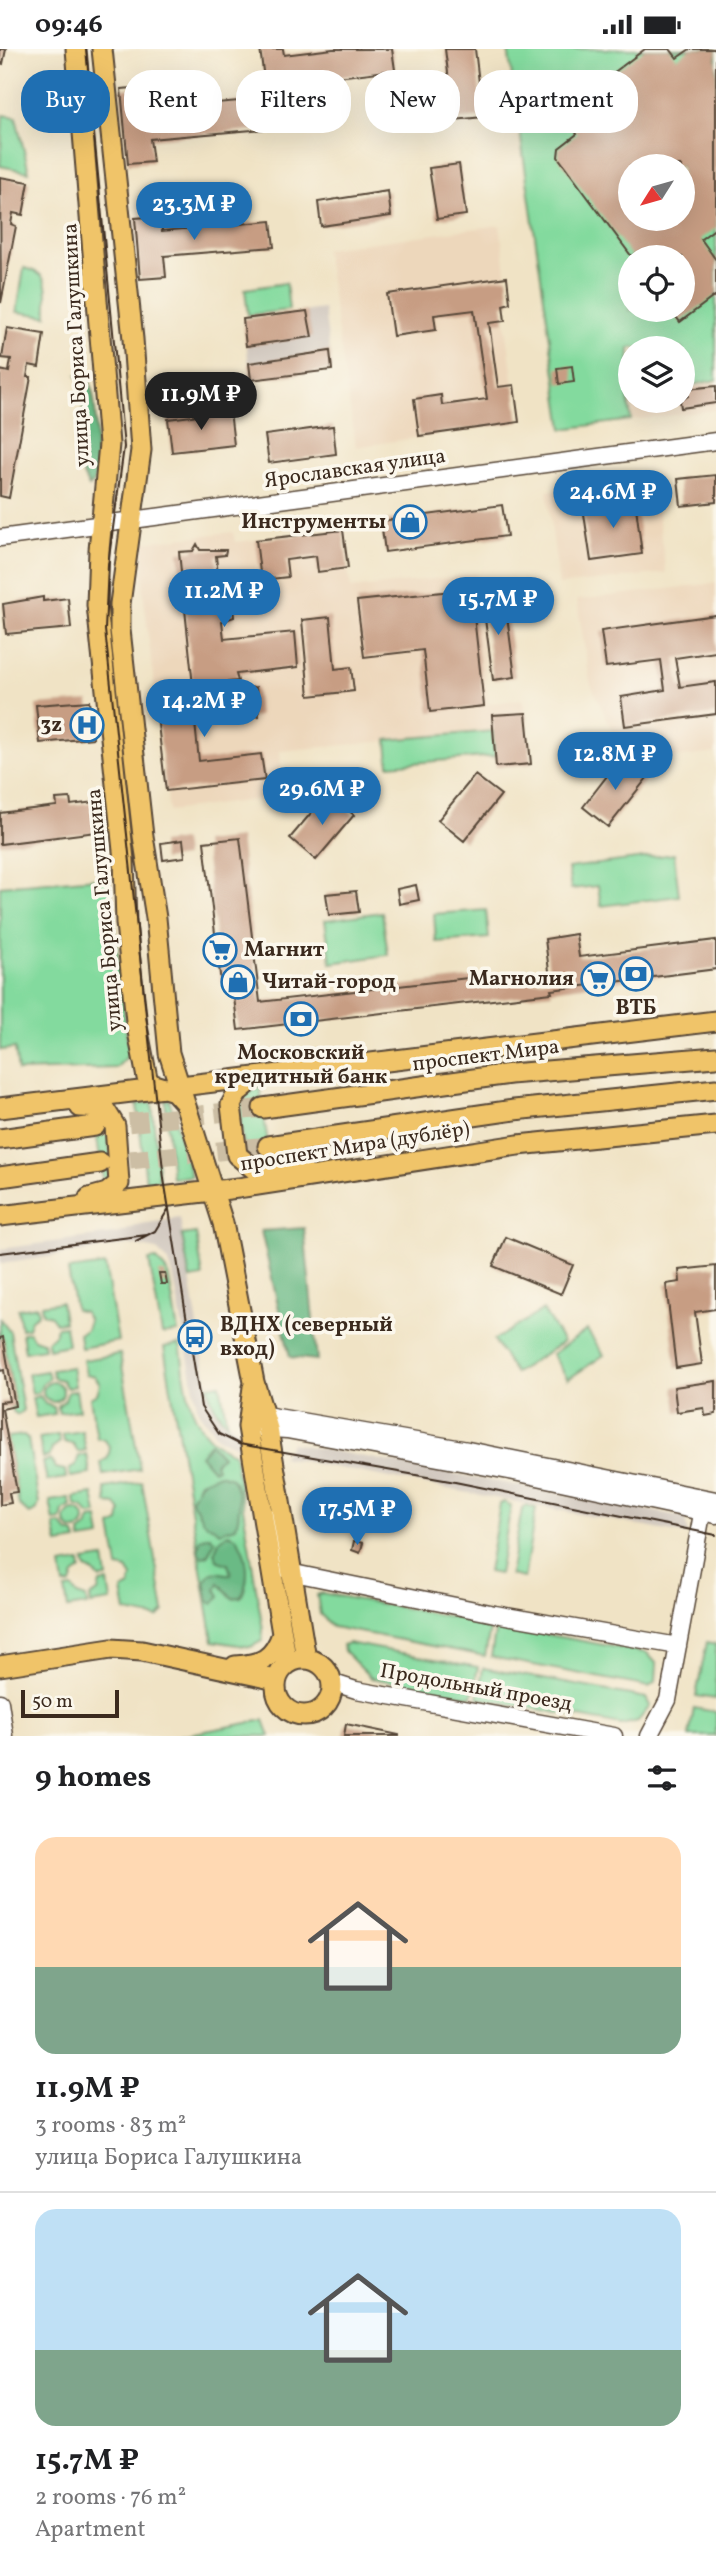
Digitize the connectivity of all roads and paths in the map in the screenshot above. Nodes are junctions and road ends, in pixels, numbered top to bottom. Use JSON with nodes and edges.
{"nodes":[{"id":1,"x":76,"y":49,"type":"edge"},
{"id":2,"x":102,"y":49,"type":"edge"},
{"id":3,"x":716,"y":441,"type":"edge"},
{"id":4,"x":132,"y":520,"type":"junction"},
{"id":5,"x":102,"y":525,"type":"junction"},
{"id":6,"x":0,"y":538,"type":"edge"},
{"id":7,"x":143,"y":836,"type":"junction"},
{"id":8,"x":122,"y":838,"type":"junction"},
{"id":9,"x":716,"y":1021,"type":"edge"},
{"id":10,"x":716,"y":1051,"type":"edge"},
{"id":11,"x":143,"y":1056,"type":"junction"},
{"id":12,"x":716,"y":1057,"type":"edge"},
{"id":13,"x":676,"y":1061,"type":"junction"},
{"id":14,"x":257,"y":1076,"type":"junction"},
{"id":15,"x":130,"y":1091,"type":"junction"},
{"id":16,"x":716,"y":1091,"type":"edge"},
{"id":17,"x":174,"y":1092,"type":"junction"},
{"id":18,"x":37,"y":1103,"type":"junction"},
{"id":19,"x":0,"y":1108,"type":"edge"},
{"id":20,"x":263,"y":1108,"type":"tunnel mouth"},
{"id":21,"x":716,"y":1125,"type":"edge"},
{"id":22,"x":95,"y":1126,"type":"tunnel mouth"},
{"id":23,"x":0,"y":1139,"type":"edge"},
{"id":24,"x":268,"y":1146,"type":"tunnel mouth"},
{"id":25,"x":100,"y":1163,"type":"tunnel mouth"},
{"id":26,"x":338,"y":1171,"type":"junction"},
{"id":27,"x":0,"y":1177,"type":"edge"},
{"id":28,"x":212,"y":1191,"type":"junction"},
{"id":29,"x":52,"y":1211,"type":"junction"},
{"id":30,"x":0,"y":1216,"type":"edge"},
{"id":31,"x":257,"y":1420,"type":"junction"},
{"id":32,"x":261,"y":1504,"type":"junction"},
{"id":33,"x":710,"y":1506,"type":"edge"},
{"id":34,"x":292,"y":1573,"type":"junction"},
{"id":35,"x":282,"y":1633,"type":"junction"},
{"id":36,"x":678,"y":1646,"type":"junction"},
{"id":37,"x":0,"y":1666,"type":"edge"},
{"id":38,"x":290,"y":1667,"type":"junction"},
{"id":39,"x":213,"y":1668,"type":"junction"},
{"id":40,"x":331,"y":1682,"type":"junction"},
{"id":41,"x":0,"y":1702,"type":"edge"},
{"id":42,"x":5,"y":1736,"type":"edge"},
{"id":43,"x":614,"y":1736,"type":"edge"},
{"id":44,"x":649,"y":1736,"type":"edge"}],
"edges":[{"from":1,"to":5,"type":"main road","name":"улица Бориса Галушкина"},
{"from":2,"to":4,"type":"main road","name":"улица Бориса Галушкина"},
{"from":3,"to":4,"type":"street","name":"Ярославская улица"},
{"from":4,"to":5,"type":"street","name":"Ярославская улица"},
{"from":4,"to":7,"type":"main road","name":"улица Бориса Галушкина"},
{"from":5,"to":6,"type":"street","name":"Ярославская улица"},
{"from":5,"to":8,"type":"main road","name":"улица Бориса Галушкина"},
{"from":7,"to":8,"type":"street"},
{"from":7,"to":17,"type":"main road","name":"улица Бориса Галушкина"},
{"from":8,"to":11,"type":"main road","name":"улица Бориса Галушкина"},
{"from":9,"to":14,"type":"main road"},
{"from":10,"to":13,"type":"main road"},
{"from":11,"to":15,"type":"main road"},
{"from":11,"to":17,"type":"main road","name":"улица Бориса Галушкина"},
{"from":12,"to":13,"type":"main road","name":"проспект Мира"},
{"from":13,"to":20,"type":"main road","name":"проспект Мира"},
{"from":14,"to":17,"type":"main road"},
{"from":14,"to":26,"type":"main road"},
{"from":15,"to":17,"type":"main road"},
{"from":15,"to":18,"type":"main road"},
{"from":16,"to":24,"type":"main road"},
{"from":17,"to":28,"type":"main road"},
{"from":18,"to":19,"type":"main road"},
{"from":18,"to":29,"type":"main road"},
{"from":21,"to":26,"type":"main road","name":"проспект Мира (дублёр)"},
{"from":22,"to":23,"type":"main road"},
{"from":25,"to":27,"type":"main road"},
{"from":26,"to":28,"type":"main road","name":"проспект Мира (дублёр)"},
{"from":28,"to":29,"type":"main road","name":"проспект Мира (дублёр)"},
{"from":28,"to":31,"type":"main road"},
{"from":29,"to":30,"type":"main road","name":"проспект Мира (дублёр)"},
{"from":31,"to":32,"type":"main road"},
{"from":31,"to":33,"type":"street"},
{"from":31,"to":34,"type":"main road"},
{"from":32,"to":34,"type":"street"},
{"from":32,"to":35,"type":"main road"},
{"from":33,"to":36,"type":"street"},
{"from":34,"to":36,"type":"street"},
{"from":34,"to":38,"type":"main road"},
{"from":35,"to":38,"type":"main road"},
{"from":35,"to":39,"type":"main road"},
{"from":36,"to":44,"type":"street"},
{"from":37,"to":39,"type":"main road"},
{"from":38,"to":39,"type":"main road"},
{"from":38,"to":40,"type":"main road"},
{"from":38,"to":40,"type":"main road"},
{"from":40,"to":43,"type":"street","name":"Продольный проезд"},
{"from":41,"to":42,"type":"street"}]}
